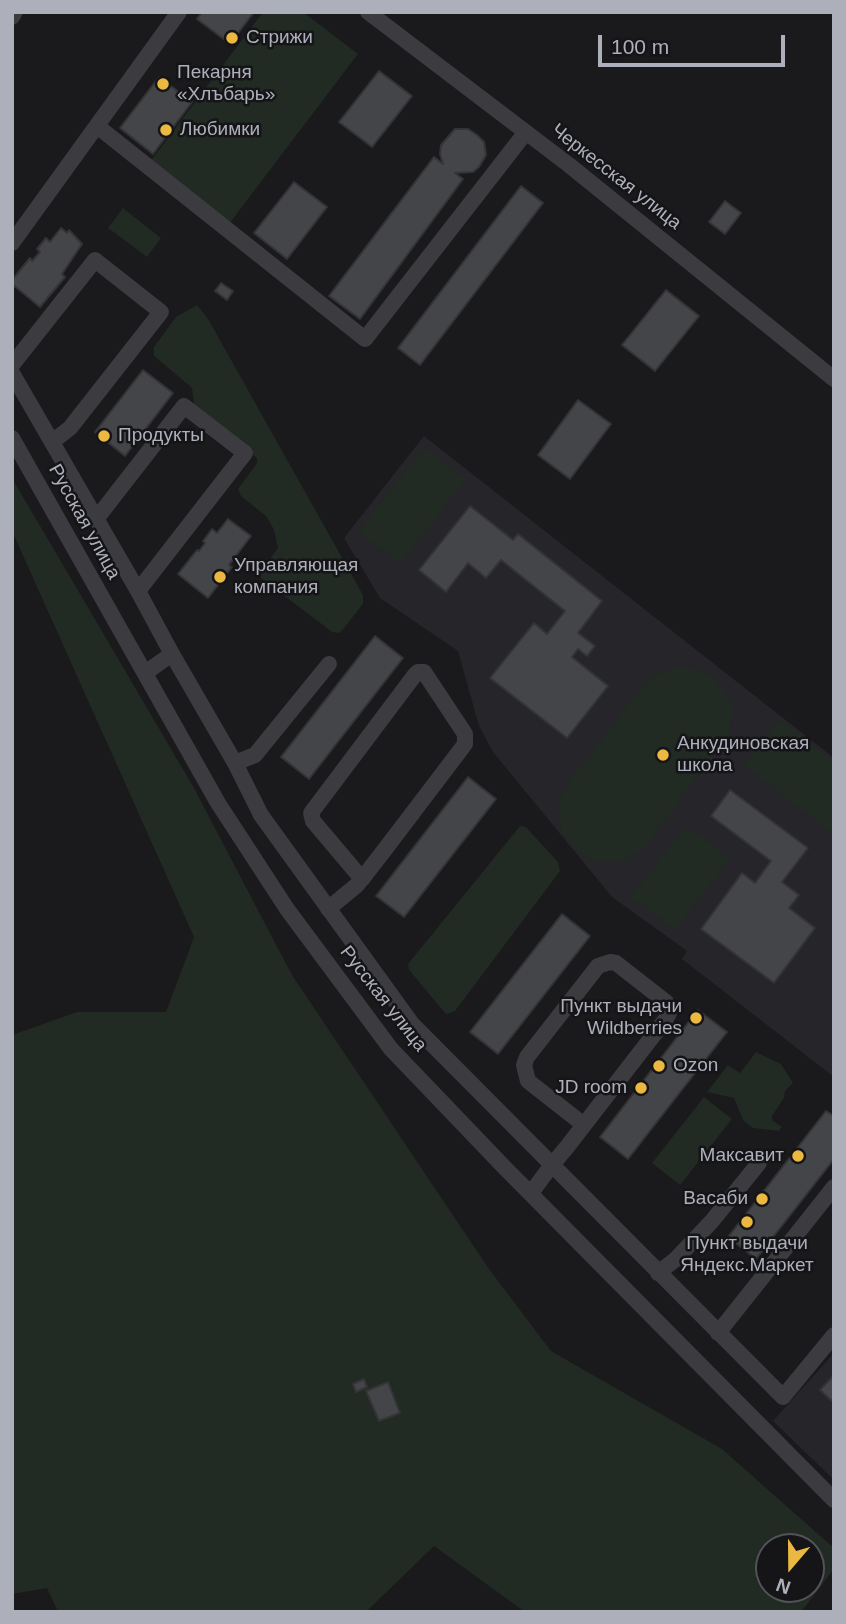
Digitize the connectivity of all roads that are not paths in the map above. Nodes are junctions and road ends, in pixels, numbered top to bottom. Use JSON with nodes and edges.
{"nodes":[{"id":1,"x":179,"y":12,"type":"edge"},
{"id":2,"x":368,"y":12,"type":"edge"},
{"id":3,"x":97,"y":126,"type":"junction"},
{"id":4,"x":526,"y":132,"type":"junction"},
{"id":5,"x":12,"y":243,"type":"edge"},
{"id":6,"x":12,"y":365,"type":"edge"},
{"id":7,"x":12,"y":373,"type":"edge"},
{"id":8,"x":834,"y":379,"type":"edge"},
{"id":9,"x":12,"y":438,"type":"edge"},
{"id":10,"x":52,"y":442,"type":"junction"},
{"id":11,"x":97,"y":518,"type":"junction"},
{"id":12,"x":138,"y":590,"type":"junction"},
{"id":13,"x":172,"y":654,"type":"junction"},
{"id":14,"x":329,"y":664,"type":"dead end"},
{"id":15,"x":145,"y":673,"type":"junction"},
{"id":16,"x":235,"y":763,"type":"junction"},
{"id":17,"x":362,"y":879,"type":"junction"},
{"id":18,"x":328,"y":909,"type":"junction"},
{"id":19,"x":584,"y":1125,"type":"junction"},
{"id":20,"x":759,"y":1163,"type":"dead end"},
{"id":21,"x":551,"y":1166,"type":"junction"},
{"id":22,"x":834,"y":1187,"type":"edge"},
{"id":23,"x":531,"y":1193,"type":"junction"},
{"id":24,"x":658,"y":1273,"type":"junction"},
{"id":25,"x":718,"y":1333,"type":"junction"},
{"id":26,"x":834,"y":1335,"type":"edge"},
{"id":27,"x":834,"y":1500,"type":"edge"}],
"edges":[{"from":1,"to":3,"type":"street"},
{"from":2,"to":4,"type":"street","name":"Черкесская улица"},
{"from":3,"to":4,"type":"street"},
{"from":3,"to":5,"type":"street"},
{"from":4,"to":8,"type":"street","name":"Черкесская улица"},
{"from":6,"to":10,"type":"street"},
{"from":7,"to":10,"type":"street"},
{"from":9,"to":15,"type":"street","name":"Русская улица"},
{"from":10,"to":11,"type":"street"},
{"from":11,"to":12,"type":"street"},
{"from":11,"to":12,"type":"street"},
{"from":12,"to":13,"type":"street"},
{"from":13,"to":15,"type":"street"},
{"from":13,"to":16,"type":"street"},
{"from":14,"to":16,"type":"street"},
{"from":15,"to":23,"type":"street","name":"Русская улица"},
{"from":16,"to":18,"type":"street"},
{"from":17,"to":17,"type":"street"},
{"from":17,"to":18,"type":"street"},
{"from":18,"to":21,"type":"street"},
{"from":19,"to":19,"type":"street"},
{"from":19,"to":21,"type":"street"},
{"from":20,"to":24,"type":"street"},
{"from":21,"to":23,"type":"street"},
{"from":21,"to":24,"type":"street"},
{"from":22,"to":25,"type":"street"},
{"from":23,"to":27,"type":"street","name":"Русская улица"},
{"from":24,"to":25,"type":"street"},
{"from":25,"to":26,"type":"street"}]}
